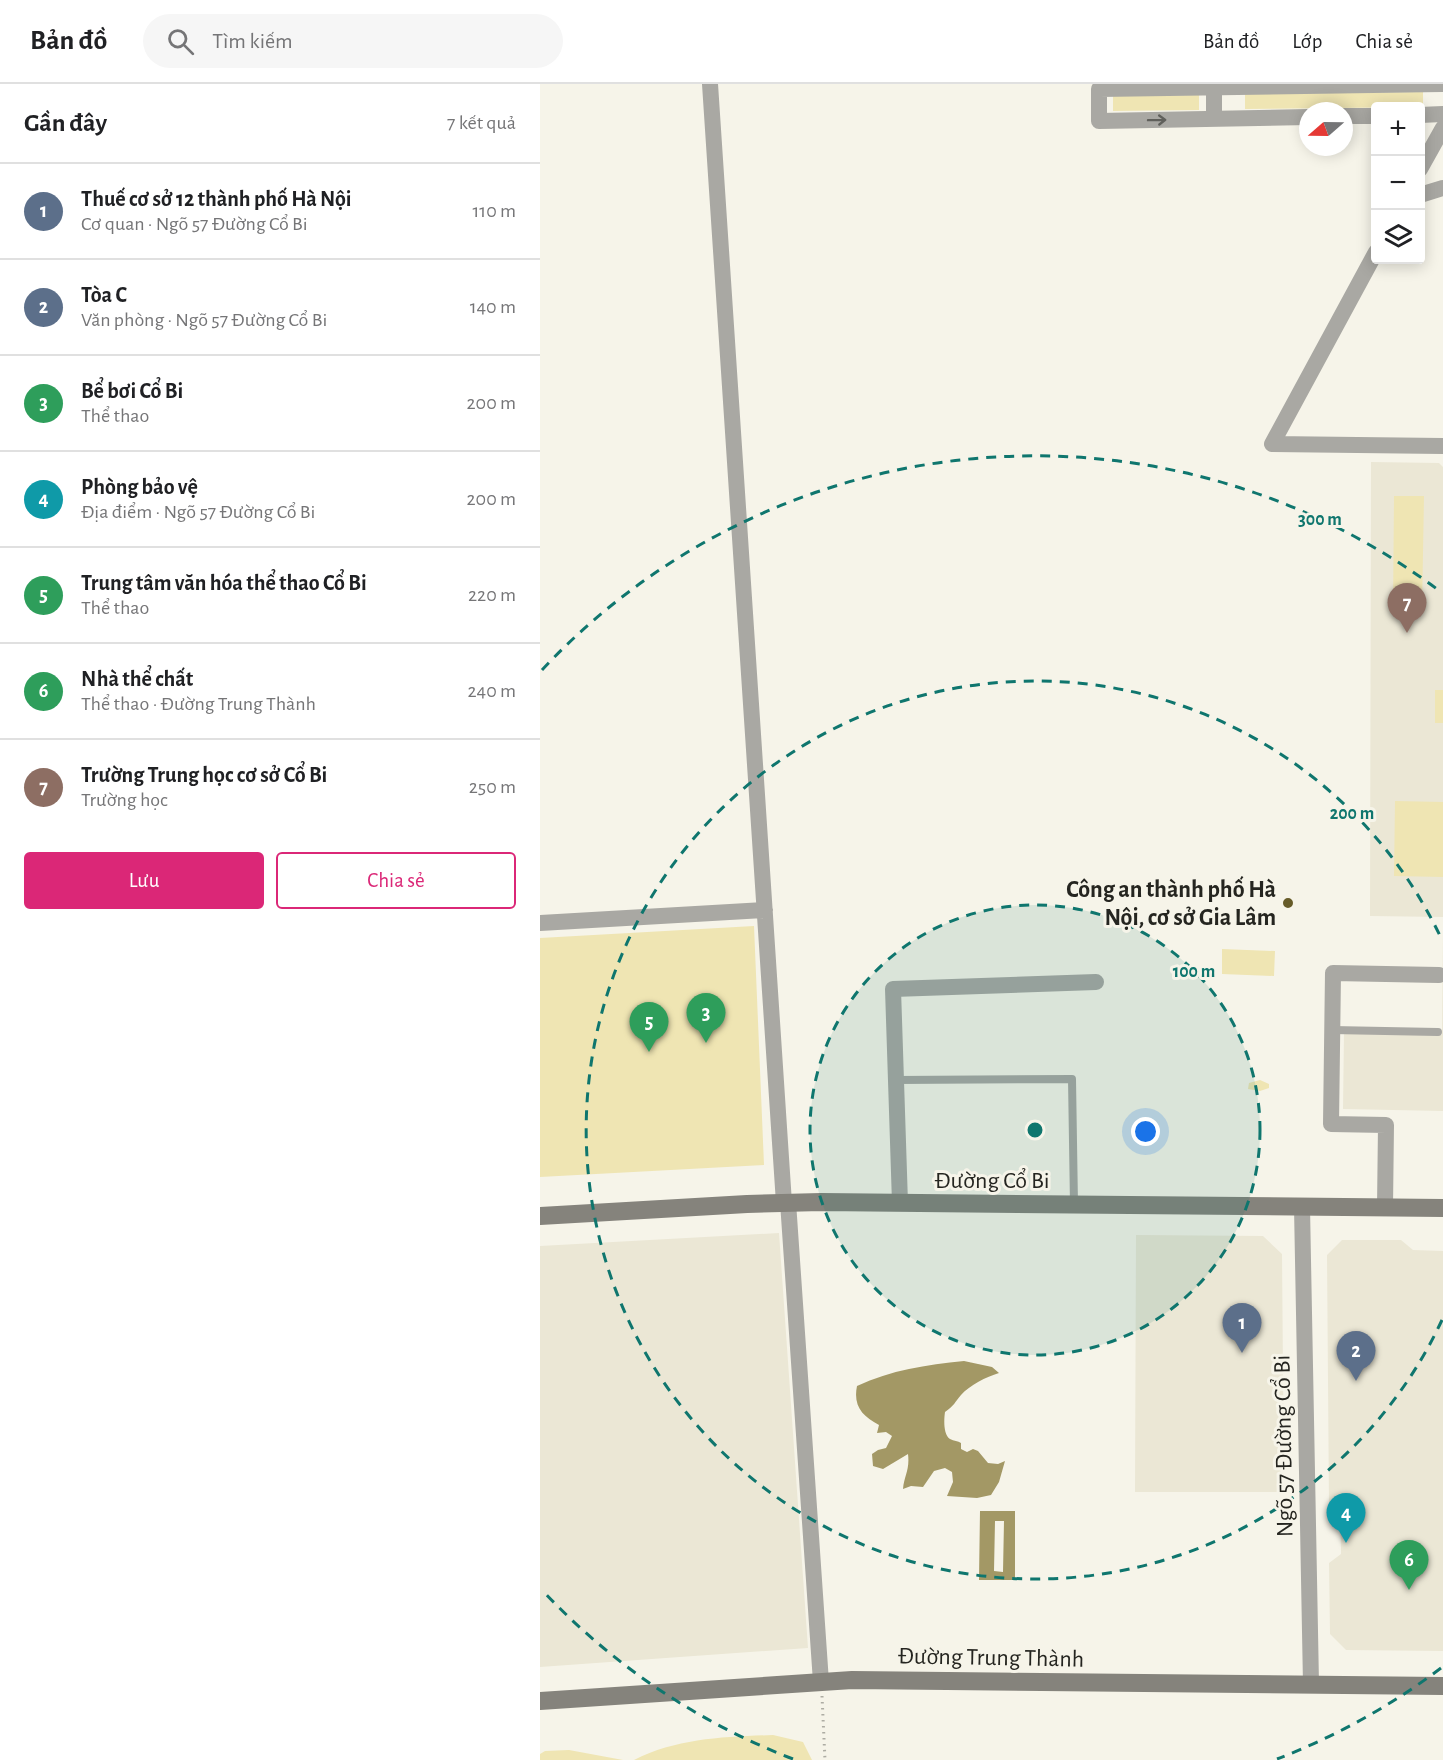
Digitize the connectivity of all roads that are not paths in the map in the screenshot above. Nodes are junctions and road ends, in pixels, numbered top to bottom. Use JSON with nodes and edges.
{"nodes":[{"id":1,"x":710,"y":84,"type":"edge"},
{"id":2,"x":1442,"y":84,"type":"edge"},
{"id":3,"x":1333,"y":85,"type":"edge"},
{"id":4,"x":1095,"y":86,"type":"edge"},
{"id":5,"x":1214,"y":86,"type":"edge"},
{"id":6,"x":1443,"y":114,"type":"edge"},
{"id":7,"x":1425,"y":115,"type":"edge"},
{"id":8,"x":1353,"y":116,"type":"edge"},
{"id":9,"x":1371,"y":116,"type":"edge"},
{"id":10,"x":1299,"y":117,"type":"edge"},
{"id":11,"x":1214,"y":119,"type":"junction"},
{"id":12,"x":1443,"y":128,"type":"edge"},
{"id":13,"x":1425,"y":160,"type":"edge"},
{"id":14,"x":1443,"y":188,"type":"edge"},
{"id":15,"x":1425,"y":193,"type":"edge"},
{"id":16,"x":1371,"y":261,"type":"edge"},
{"id":17,"x":1443,"y":446,"type":"edge"},
{"id":18,"x":765,"y":910,"type":"junction"},
{"id":19,"x":540,"y":923,"type":"edge"},
{"id":20,"x":1439,"y":975,"type":"dead end"},
{"id":21,"x":1096,"y":982,"type":"dead end"},
{"id":22,"x":1332,"y":1030,"type":"junction"},
{"id":23,"x":1438,"y":1032,"type":"dead end"},
{"id":24,"x":896,"y":1080,"type":"junction"},
{"id":25,"x":786,"y":1202,"type":"junction"},
{"id":26,"x":900,"y":1203,"type":"junction"},
{"id":27,"x":1074,"y":1204,"type":"junction"},
{"id":28,"x":1302,"y":1207,"type":"junction"},
{"id":29,"x":1384,"y":1207,"type":"junction"},
{"id":30,"x":1443,"y":1208,"type":"edge"},
{"id":31,"x":540,"y":1216,"type":"edge"},
{"id":32,"x":821,"y":1682,"type":"junction"},
{"id":33,"x":1311,"y":1684,"type":"junction"},
{"id":34,"x":1443,"y":1686,"type":"edge"},
{"id":35,"x":540,"y":1701,"type":"edge"}],
"edges":[{"from":1,"to":18,"type":"street"},
{"from":2,"to":3,"type":"street"},
{"from":3,"to":5,"type":"street"},
{"from":4,"to":5,"type":"street"},
{"from":4,"to":11,"type":"street","one_way":true},
{"from":5,"to":11,"type":"street"},
{"from":6,"to":7,"type":"street"},
{"from":8,"to":9,"type":"street"},
{"from":10,"to":11,"type":"street"},
{"from":12,"to":13,"type":"street"},
{"from":14,"to":15,"type":"street"},
{"from":16,"to":17,"type":"street"},
{"from":18,"to":19,"type":"street"},
{"from":18,"to":25,"type":"street"},
{"from":20,"to":22,"type":"street"},
{"from":21,"to":24,"type":"street"},
{"from":22,"to":23,"type":"lane"},
{"from":22,"to":29,"type":"street"},
{"from":24,"to":26,"type":"street"},
{"from":24,"to":27,"type":"lane"},
{"from":25,"to":26,"type":"main road","name":"Đường Cổ Bi"},
{"from":25,"to":31,"type":"main road","name":"Đường Cổ Bi"},
{"from":25,"to":32,"type":"street"},
{"from":26,"to":27,"type":"main road","name":"Đường Cổ Bi"},
{"from":27,"to":28,"type":"main road","name":"Đường Cổ Bi"},
{"from":28,"to":29,"type":"main road","name":"Đường Cổ Bi"},
{"from":28,"to":33,"type":"street","name":"Ngõ 57 Đường Cổ Bi"},
{"from":29,"to":30,"type":"main road","name":"Đường Cổ Bi"},
{"from":32,"to":33,"type":"main road","name":"Đường Trung Thành"},
{"from":32,"to":35,"type":"main road","name":"Đường Trung Thành"},
{"from":33,"to":34,"type":"main road","name":"Đường Trung Thành"}]}
